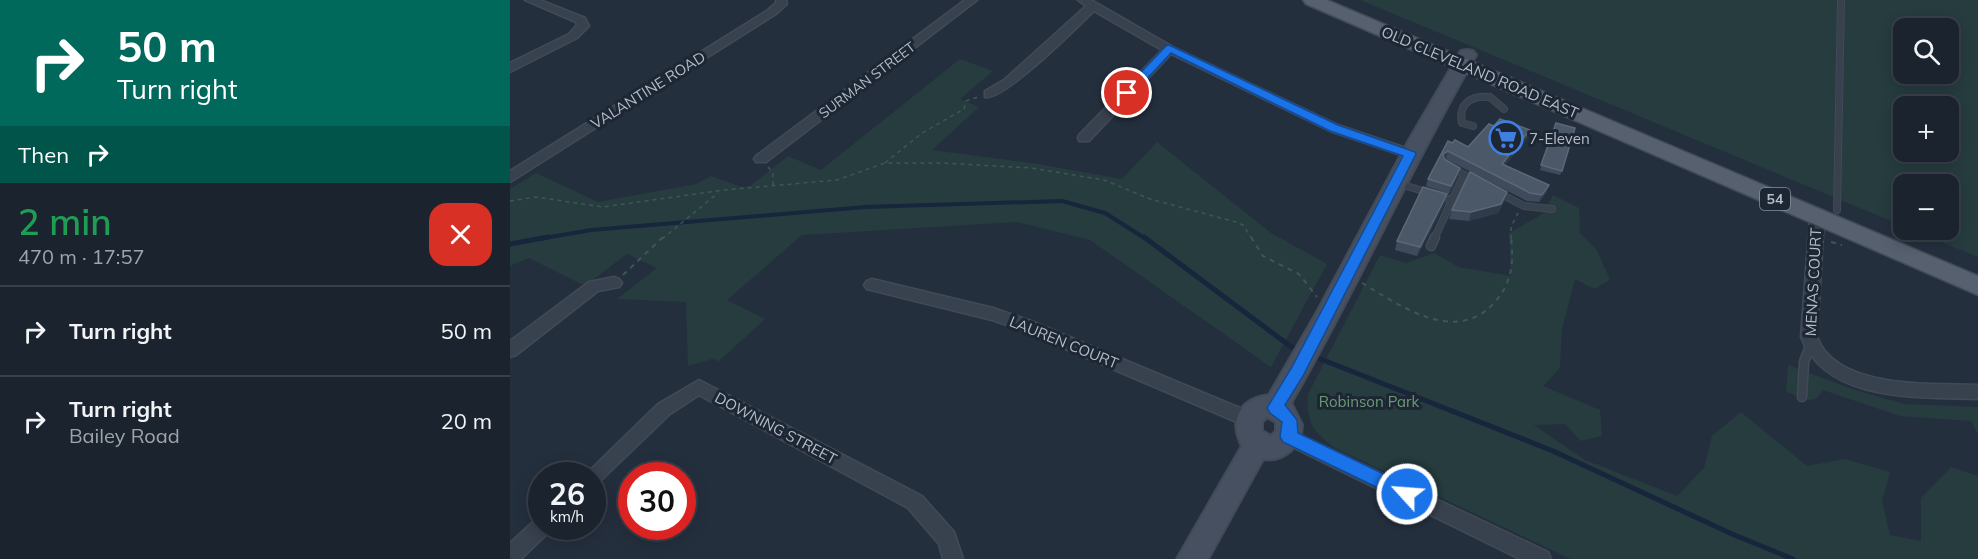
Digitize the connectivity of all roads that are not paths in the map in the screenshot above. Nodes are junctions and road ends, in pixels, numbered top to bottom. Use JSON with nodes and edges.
{"nodes":[{"id":1,"x":530,"y":0,"type":"edge"},
{"id":2,"x":781,"y":0,"type":"edge"},
{"id":3,"x":972,"y":0,"type":"edge"},
{"id":4,"x":1312,"y":0,"type":"edge"},
{"id":5,"x":1339,"y":0,"type":"edge"},
{"id":6,"x":1841,"y":0,"type":"edge"},
{"id":7,"x":1088,"y":3,"type":"edge"},
{"id":8,"x":1169,"y":49,"type":"junction"},
{"id":9,"x":1464,"y":59,"type":"junction"},
{"id":10,"x":510,"y":68,"type":"edge"},
{"id":11,"x":989,"y":94,"type":"road end"},
{"id":12,"x":1504,"y":109,"type":"dead end"},
{"id":13,"x":1473,"y":126,"type":"dead end"},
{"id":14,"x":1084,"y":138,"type":"dead end"},
{"id":15,"x":1410,"y":154,"type":"junction"},
{"id":16,"x":761,"y":159,"type":"road end"},
{"id":17,"x":1446,"y":164,"type":"edge"},
{"id":18,"x":1464,"y":175,"type":"junction"},
{"id":19,"x":510,"y":177,"type":"edge"},
{"id":20,"x":1396,"y":183,"type":"junction"},
{"id":21,"x":1484,"y":185,"type":"edge"},
{"id":22,"x":1494,"y":190,"type":"edge"},
{"id":23,"x":1452,"y":200,"type":"junction"},
{"id":24,"x":1552,"y":209,"type":"dead end"},
{"id":25,"x":1827,"y":214,"type":"junction"},
{"id":26,"x":1431,"y":246,"type":"dead end"},
{"id":27,"x":1978,"y":270,"type":"edge"},
{"id":28,"x":614,"y":283,"type":"road end"},
{"id":29,"x":872,"y":285,"type":"dead end"},
{"id":30,"x":1978,"y":286,"type":"edge"},
{"id":31,"x":1810,"y":346,"type":"junction"},
{"id":32,"x":510,"y":350,"type":"edge"},
{"id":33,"x":1978,"y":392,"type":"edge"},
{"id":34,"x":1802,"y":397,"type":"dead end"},
{"id":35,"x":1275,"y":408,"type":"junction"},
{"id":36,"x":1254,"y":431,"type":"junction"},
{"id":37,"x":1288,"y":437,"type":"junction"},
{"id":38,"x":606,"y":464,"type":"edge"},
{"id":39,"x":528,"y":539,"type":"edge"},
{"id":40,"x":510,"y":556,"type":"edge"},
{"id":41,"x":953,"y":559,"type":"edge"},
{"id":42,"x":1192,"y":559,"type":"edge"},
{"id":43,"x":1541,"y":559,"type":"edge"}],
"edges":[{"from":1,"to":10,"type":"street"},
{"from":2,"to":19,"type":"street","name":"VALANTINE ROAD"},
{"from":3,"to":16,"type":"street","name":"SURMAN STREET"},
{"from":4,"to":9,"type":"main road","name":"OLD CLEVELAND ROAD EAST","number":"54"},
{"from":5,"to":9,"type":"main road","name":"OLD CLEVELAND ROAD EAST","number":"54"},
{"from":6,"to":25,"type":"lane"},
{"from":7,"to":8,"type":"street"},
{"from":7,"to":11,"type":"street"},
{"from":8,"to":14,"type":"street"},
{"from":8,"to":15,"type":"street"},
{"from":9,"to":15,"type":"street"},
{"from":9,"to":25,"type":"main road","name":"OLD CLEVELAND ROAD EAST","number":"54"},
{"from":12,"to":13,"type":"lane"},
{"from":15,"to":20,"type":"street"},
{"from":17,"to":18,"type":"lane"},
{"from":18,"to":21,"type":"lane"},
{"from":18,"to":23,"type":"lane"},
{"from":20,"to":23,"type":"lane"},
{"from":20,"to":35,"type":"street"},
{"from":22,"to":24,"type":"lane"},
{"from":23,"to":26,"type":"lane"},
{"from":25,"to":27,"type":"main road","name":"OLD CLEVELAND ROAD EAST","number":"54"},
{"from":25,"to":30,"type":"main road","name":"OLD CLEVELAND ROAD EAST","number":"54"},
{"from":25,"to":31,"type":"street","name":"MENAS COURT"},
{"from":28,"to":32,"type":"street"},
{"from":29,"to":36,"type":"street","name":"LAUREN COURT"},
{"from":31,"to":33,"type":"street","name":"MENAS COURT"},
{"from":31,"to":34,"type":"lane"},
{"from":35,"to":36,"type":"street"},
{"from":35,"to":37,"type":"street"},
{"from":36,"to":37,"type":"street"},
{"from":36,"to":42,"type":"street"},
{"from":37,"to":43,"type":"street"},
{"from":38,"to":41,"type":"street","name":"DOWNING STREET"},
{"from":39,"to":40,"type":"street"}]}
